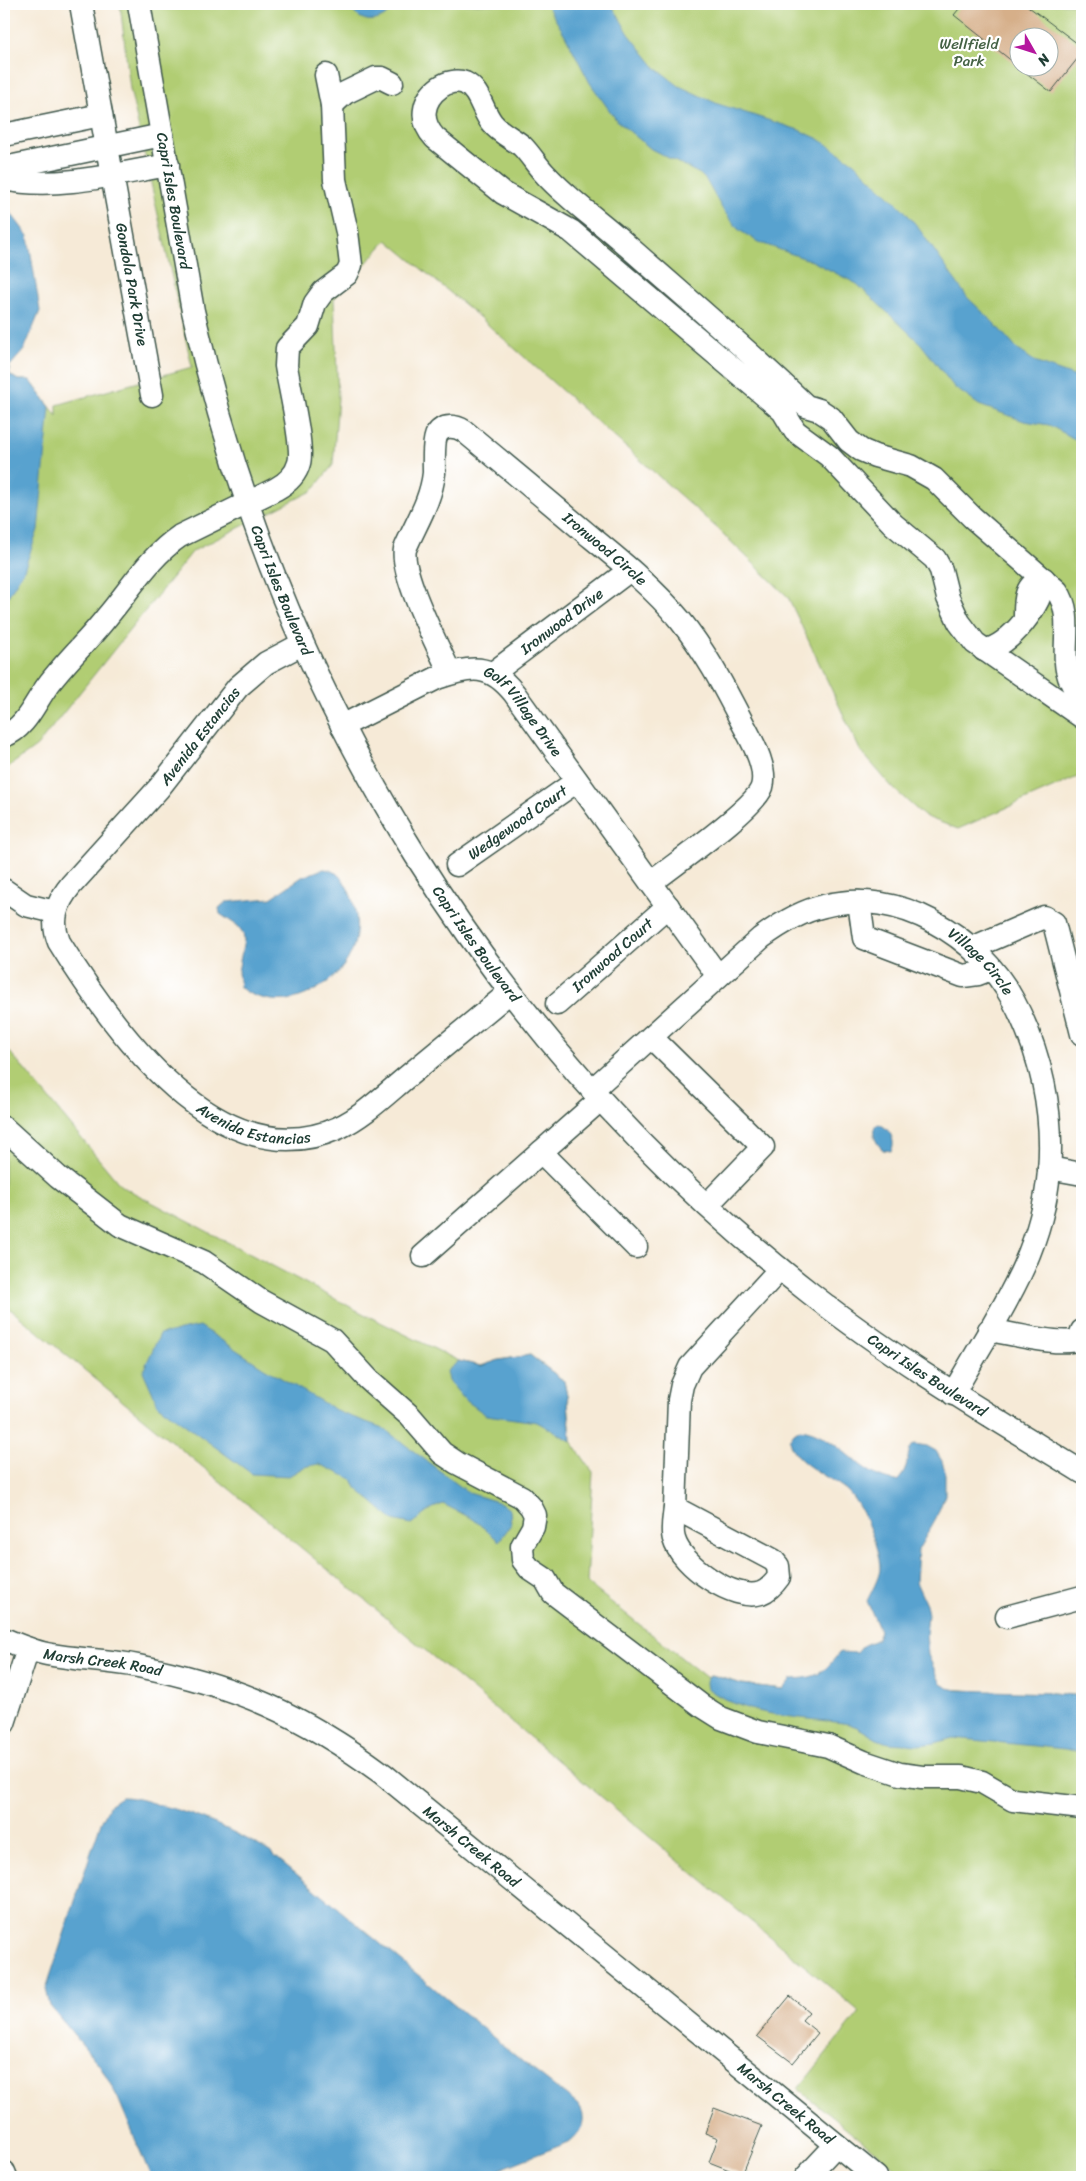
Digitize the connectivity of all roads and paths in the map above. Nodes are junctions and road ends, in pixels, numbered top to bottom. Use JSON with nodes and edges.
{"nodes":[{"id":1,"x":81,"y":4,"type":"edge"},
{"id":2,"x":139,"y":4,"type":"edge"},
{"id":3,"x":326,"y":75,"type":"dead end"},
{"id":4,"x":392,"y":83,"type":"dead end"},
{"id":5,"x":332,"y":105,"type":"junction"},
{"id":6,"x":101,"y":115,"type":"junction"},
{"id":7,"x":4,"y":135,"type":"edge"},
{"id":8,"x":162,"y":135,"type":"junction"},
{"id":9,"x":107,"y":147,"type":"junction"},
{"id":10,"x":168,"y":165,"type":"junction"},
{"id":11,"x":4,"y":168,"type":"edge"},
{"id":12,"x":112,"y":174,"type":"junction"},
{"id":13,"x":4,"y":179,"type":"edge"},
{"id":14,"x":152,"y":394,"type":"dead end"},
{"id":15,"x":248,"y":504,"type":"junction"},
{"id":16,"x":630,"y":570,"type":"junction"},
{"id":17,"x":1044,"y":580,"type":"junction"},
{"id":18,"x":302,"y":644,"type":"junction"},
{"id":19,"x":984,"y":650,"type":"junction"},
{"id":20,"x":450,"y":673,"type":"junction"},
{"id":21,"x":493,"y":673,"type":"junction"},
{"id":22,"x":1082,"y":696,"type":"edge"},
{"id":23,"x":1082,"y":717,"type":"edge"},
{"id":24,"x":342,"y":726,"type":"junction"},
{"id":25,"x":4,"y":736,"type":"edge"},
{"id":26,"x":577,"y":781,"type":"junction"},
{"id":27,"x":457,"y":865,"type":"dead end"},
{"id":28,"x":651,"y":883,"type":"junction"},
{"id":29,"x":4,"y":890,"type":"edge"},
{"id":30,"x":859,"y":902,"type":"junction"},
{"id":31,"x":668,"y":906,"type":"junction"},
{"id":32,"x":55,"y":912,"type":"junction"},
{"id":33,"x":972,"y":948,"type":"junction"},
{"id":34,"x":991,"y":969,"type":"junction"},
{"id":35,"x":718,"y":976,"type":"junction"},
{"id":36,"x":510,"y":992,"type":"junction"},
{"id":37,"x":557,"y":1004,"type":"dead end"},
{"id":38,"x":1082,"y":1034,"type":"edge"},
{"id":39,"x":651,"y":1037,"type":"junction"},
{"id":40,"x":596,"y":1095,"type":"junction"},
{"id":41,"x":4,"y":1128,"type":"edge"},
{"id":42,"x":541,"y":1152,"type":"junction"},
{"id":43,"x":1050,"y":1168,"type":"junction"},
{"id":44,"x":1082,"y":1174,"type":"edge"},
{"id":45,"x":707,"y":1205,"type":"junction"},
{"id":46,"x":636,"y":1247,"type":"dead end"},
{"id":47,"x":423,"y":1256,"type":"dead end"},
{"id":48,"x":780,"y":1269,"type":"junction"},
{"id":49,"x":988,"y":1330,"type":"junction"},
{"id":50,"x":1082,"y":1331,"type":"edge"},
{"id":51,"x":953,"y":1394,"type":"junction"},
{"id":52,"x":1082,"y":1472,"type":"edge"},
{"id":53,"x":675,"y":1508,"type":"junction"},
{"id":54,"x":1082,"y":1597,"type":"edge"},
{"id":55,"x":1007,"y":1617,"type":"dead end"},
{"id":56,"x":4,"y":1639,"type":"edge"},
{"id":57,"x":28,"y":1649,"type":"junction"},
{"id":58,"x":4,"y":1723,"type":"edge"},
{"id":59,"x":1082,"y":1808,"type":"edge"},
{"id":60,"x":836,"y":2145,"type":"junction"},
{"id":61,"x":4,"y":2172,"type":"edge"},
{"id":62,"x":6,"y":2177,"type":"edge"},
{"id":63,"x":806,"y":2177,"type":"edge"},
{"id":64,"x":876,"y":2177,"type":"edge"}],
"edges":[{"from":1,"to":6,"type":"street","name":"Gondola Park Drive"},
{"from":2,"to":8,"type":"street","name":"Capri Isles Boulevard"},
{"from":3,"to":5,"type":"street"},
{"from":4,"to":5,"type":"street"},
{"from":5,"to":15,"type":"street"},
{"from":6,"to":7,"type":"street"},
{"from":6,"to":9,"type":"street","name":"Gondola Park Drive"},
{"from":8,"to":9,"type":"street"},
{"from":8,"to":10,"type":"street","name":"Capri Isles Boulevard"},
{"from":9,"to":11,"type":"street"},
{"from":9,"to":12,"type":"street","name":"Gondola Park Drive"},
{"from":10,"to":12,"type":"street"},
{"from":10,"to":15,"type":"street","name":"Capri Isles Boulevard"},
{"from":12,"to":13,"type":"street"},
{"from":12,"to":14,"type":"street","name":"Gondola Park Drive"},
{"from":15,"to":18,"type":"street","name":"Capri Isles Boulevard"},
{"from":15,"to":25,"type":"street"},
{"from":16,"to":20,"type":"street","name":"Ironwood Circle"},
{"from":16,"to":21,"type":"street","name":"Ironwood Drive"},
{"from":16,"to":28,"type":"street","name":"Ironwood Circle"},
{"from":17,"to":19,"type":"street"},
{"from":17,"to":19,"type":"street"},
{"from":17,"to":22,"type":"street"},
{"from":18,"to":24,"type":"street","name":"Capri Isles Boulevard"},
{"from":18,"to":32,"type":"street","name":"Avenida Estancias"},
{"from":19,"to":23,"type":"street"},
{"from":20,"to":21,"type":"street","name":"Golf Village Drive"},
{"from":20,"to":24,"type":"street","name":"Golf Village Drive"},
{"from":21,"to":26,"type":"street","name":"Golf Village Drive"},
{"from":24,"to":36,"type":"street","name":"Capri Isles Boulevard"},
{"from":26,"to":27,"type":"street","name":"Wedgewood Court"},
{"from":26,"to":28,"type":"street","name":"Golf Village Drive"},
{"from":28,"to":31,"type":"street"},
{"from":29,"to":32,"type":"street"},
{"from":30,"to":33,"type":"street","name":"Village Circle"},
{"from":30,"to":34,"type":"street"},
{"from":30,"to":35,"type":"street","name":"Village Circle"},
{"from":31,"to":35,"type":"street"},
{"from":31,"to":37,"type":"street","name":"Ironwood Court"},
{"from":32,"to":36,"type":"street","name":"Avenida Estancias"},
{"from":33,"to":34,"type":"street","name":"Village Circle"},
{"from":33,"to":38,"type":"street"},
{"from":34,"to":43,"type":"street","name":"Village Circle"},
{"from":35,"to":39,"type":"street","name":"Village Circle"},
{"from":36,"to":40,"type":"street","name":"Capri Isles Boulevard"},
{"from":39,"to":40,"type":"street","name":"Village Circle"},
{"from":39,"to":45,"type":"street"},
{"from":40,"to":42,"type":"street"},
{"from":40,"to":45,"type":"street","name":"Capri Isles Boulevard"},
{"from":41,"to":59,"type":"street"},
{"from":42,"to":46,"type":"street"},
{"from":42,"to":47,"type":"street"},
{"from":43,"to":44,"type":"street"},
{"from":43,"to":49,"type":"street","name":"Village Circle"},
{"from":45,"to":48,"type":"street","name":"Capri Isles Boulevard"},
{"from":48,"to":51,"type":"street","name":"Capri Isles Boulevard"},
{"from":48,"to":53,"type":"street"},
{"from":49,"to":50,"type":"street"},
{"from":49,"to":51,"type":"street","name":"Village Circle"},
{"from":51,"to":52,"type":"street","name":"Capri Isles Boulevard"},
{"from":53,"to":53,"type":"street"},
{"from":54,"to":55,"type":"street"},
{"from":56,"to":57,"type":"street","name":"Marsh Creek Road"},
{"from":57,"to":58,"type":"street"},
{"from":57,"to":60,"type":"street","name":"Marsh Creek Road"},
{"from":60,"to":63,"type":"street"},
{"from":60,"to":64,"type":"street","name":"Marsh Creek Road"},
{"from":61,"to":62,"type":"street"}]}
